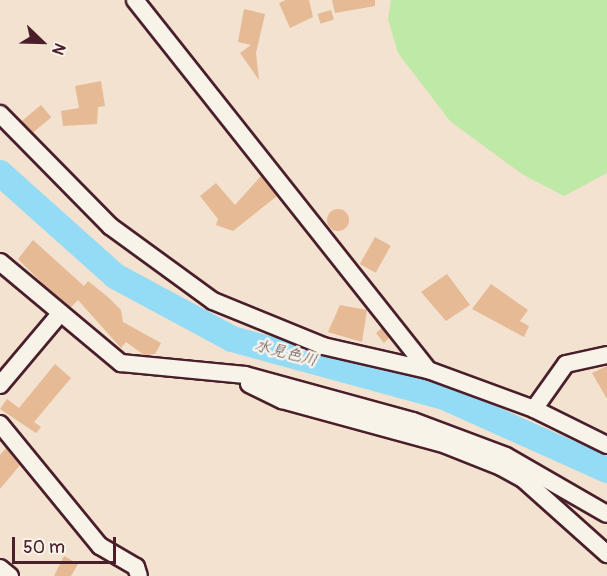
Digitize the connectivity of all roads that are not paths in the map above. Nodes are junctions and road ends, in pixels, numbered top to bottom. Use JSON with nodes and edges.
{"nodes":[{"id":1,"x":135,"y":0,"type":"edge"},
{"id":2,"x":0,"y":114,"type":"edge"},
{"id":3,"x":0,"y":262,"type":"edge"},
{"id":4,"x":59,"y":315,"type":"junction"},
{"id":5,"x":607,"y":355,"type":"edge"},
{"id":6,"x":428,"y":370,"type":"junction"},
{"id":7,"x":237,"y":378,"type":"junction"},
{"id":8,"x":0,"y":386,"type":"edge"},
{"id":9,"x":534,"y":409,"type":"junction"},
{"id":10,"x":0,"y":424,"type":"edge"},
{"id":11,"x":607,"y":445,"type":"edge"},
{"id":12,"x":607,"y":514,"type":"edge"},
{"id":13,"x":607,"y":554,"type":"edge"},
{"id":14,"x":0,"y":568,"type":"edge"},
{"id":15,"x":10,"y":576,"type":"edge"},
{"id":16,"x":139,"y":576,"type":"edge"}],
"edges":[{"from":1,"to":6,"type":"street"},
{"from":2,"to":6,"type":"street"},
{"from":3,"to":4,"type":"street"},
{"from":4,"to":7,"type":"street"},
{"from":4,"to":8,"type":"street"},
{"from":5,"to":9,"type":"street"},
{"from":6,"to":9,"type":"street"},
{"from":7,"to":12,"type":"street"},
{"from":7,"to":13,"type":"street"},
{"from":9,"to":11,"type":"street"},
{"from":10,"to":16,"type":"street"},
{"from":14,"to":15,"type":"street"}]}
